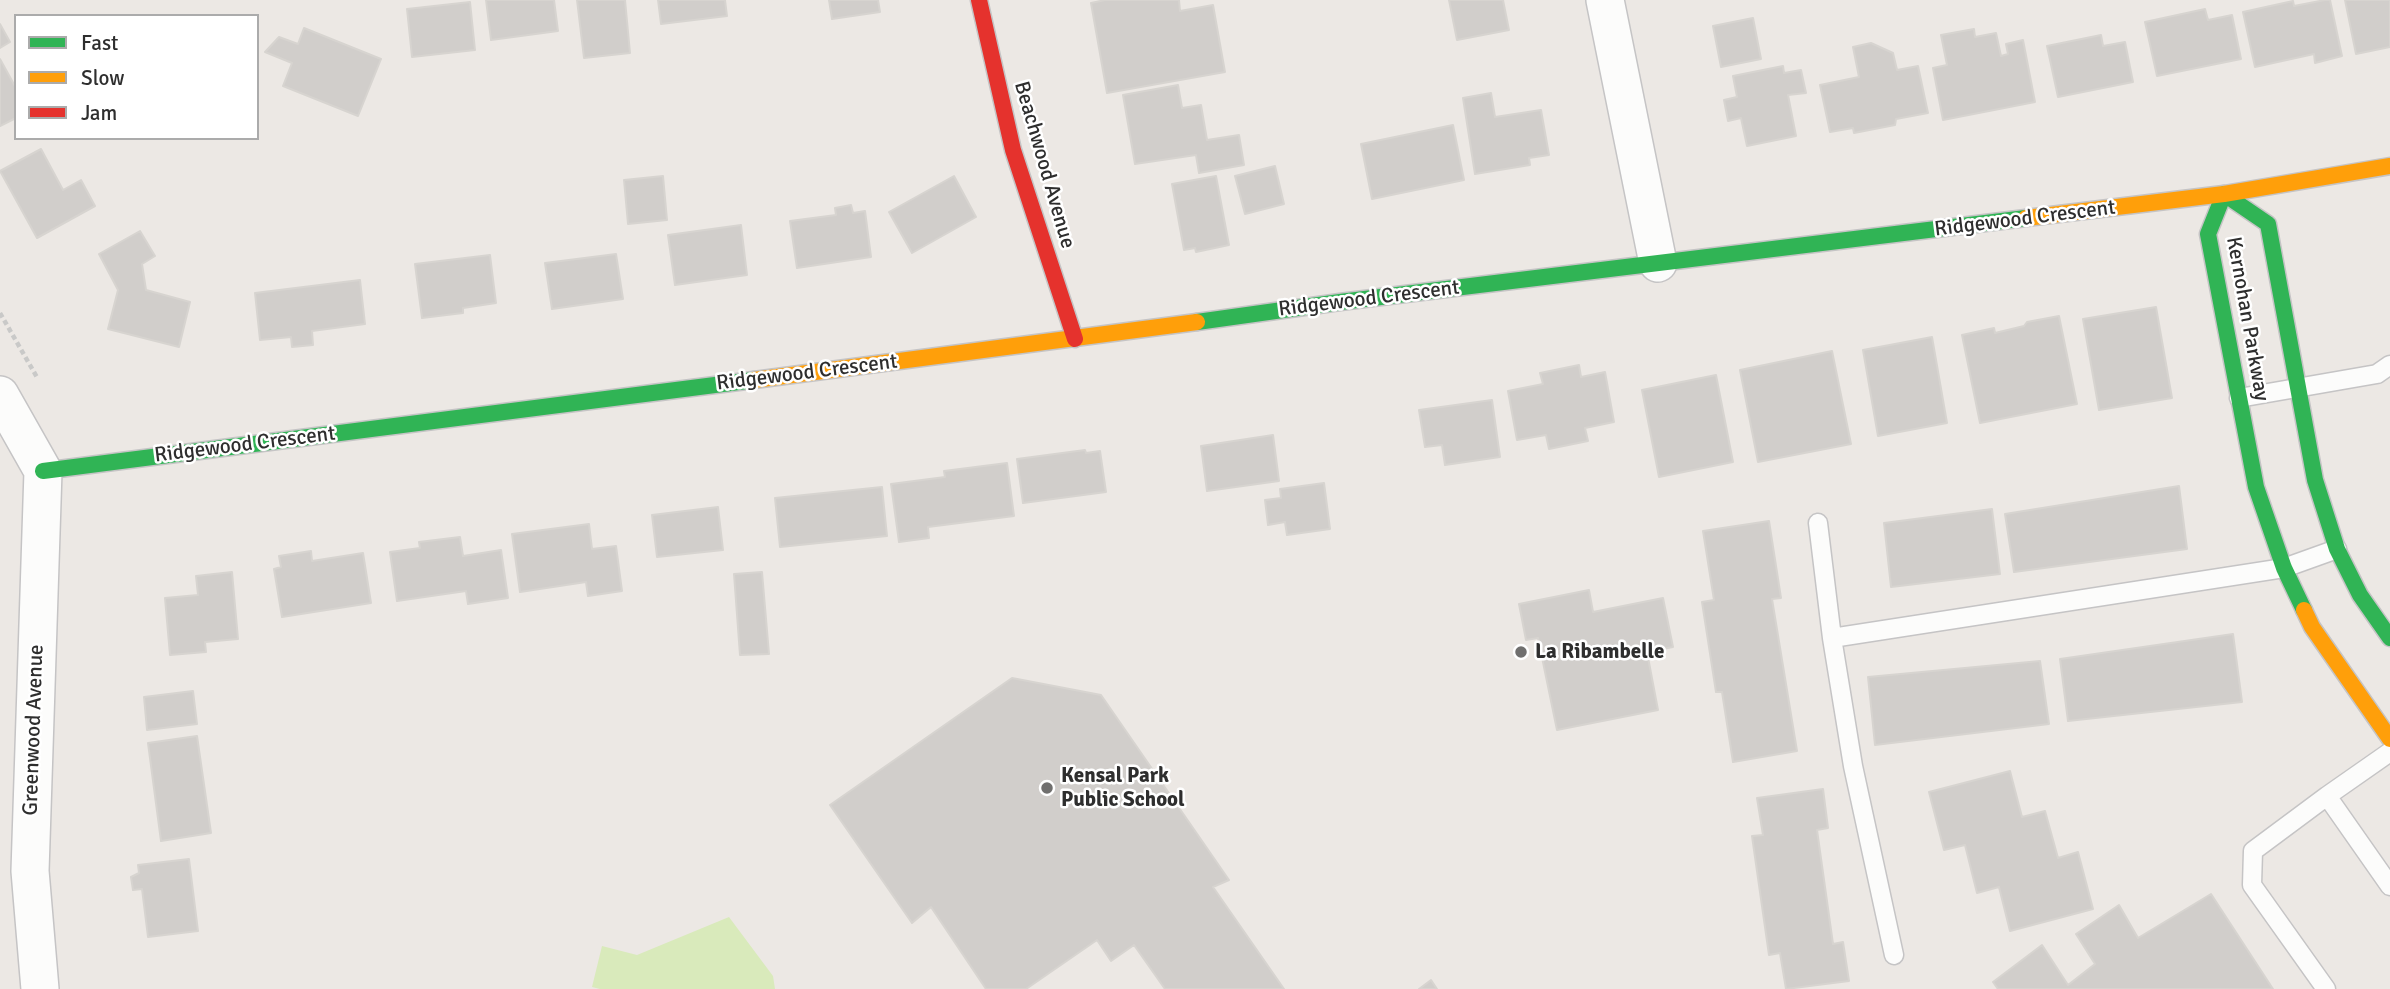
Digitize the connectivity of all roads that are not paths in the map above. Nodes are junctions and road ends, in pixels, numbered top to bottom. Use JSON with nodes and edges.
{"nodes":[{"id":1,"x":979,"y":0,"type":"edge"},
{"id":2,"x":1605,"y":0,"type":"edge"},
{"id":3,"x":2390,"y":166,"type":"edge"},
{"id":4,"x":2224,"y":194,"type":"junction"},
{"id":5,"x":1658,"y":263,"type":"junction"},
{"id":6,"x":1075,"y":339,"type":"junction"},
{"id":7,"x":2390,"y":365,"type":"edge"},
{"id":8,"x":2298,"y":388,"type":"junction"},
{"id":9,"x":0,"y":395,"type":"edge"},
{"id":10,"x":2239,"y":398,"type":"junction"},
{"id":11,"x":43,"y":471,"type":"junction"},
{"id":12,"x":1818,"y":523,"type":"dead end"},
{"id":13,"x":2337,"y":549,"type":"junction"},
{"id":14,"x":2284,"y":568,"type":"junction"},
{"id":15,"x":1832,"y":638,"type":"junction"},
{"id":16,"x":2390,"y":638,"type":"edge"},
{"id":17,"x":2390,"y":739,"type":"edge"},
{"id":18,"x":2390,"y":752,"type":"edge"},
{"id":19,"x":2327,"y":796,"type":"junction"},
{"id":20,"x":2390,"y":886,"type":"edge"},
{"id":21,"x":1894,"y":955,"type":"dead end"},
{"id":22,"x":40,"y":989,"type":"edge"},
{"id":23,"x":2326,"y":989,"type":"edge"}],
"edges":[{"from":1,"to":6,"type":"street","name":"Beachwood Avenue"},
{"from":2,"to":5,"type":"street"},
{"from":3,"to":4,"type":"street","name":"Ridgewood Crescent"},
{"from":4,"to":5,"type":"street","name":"Ridgewood Crescent"},
{"from":4,"to":8,"type":"street","name":"Kernohan Parkway"},
{"from":4,"to":10,"type":"street","name":"Kernohan Parkway"},
{"from":5,"to":6,"type":"street","name":"Ridgewood Crescent"},
{"from":6,"to":11,"type":"street","name":"Ridgewood Crescent"},
{"from":7,"to":8,"type":"lane"},
{"from":8,"to":10,"type":"lane"},
{"from":8,"to":13,"type":"street","name":"Kernohan Parkway"},
{"from":9,"to":11,"type":"street"},
{"from":10,"to":14,"type":"street","name":"Kernohan Parkway"},
{"from":11,"to":22,"type":"street","name":"Greenwood Avenue"},
{"from":12,"to":15,"type":"lane"},
{"from":13,"to":14,"type":"lane"},
{"from":13,"to":16,"type":"street","name":"Kernohan Parkway"},
{"from":14,"to":15,"type":"lane"},
{"from":14,"to":17,"type":"street","name":"Kernohan Parkway"},
{"from":15,"to":21,"type":"lane"},
{"from":18,"to":19,"type":"lane"},
{"from":19,"to":20,"type":"lane"},
{"from":19,"to":23,"type":"lane"}]}
